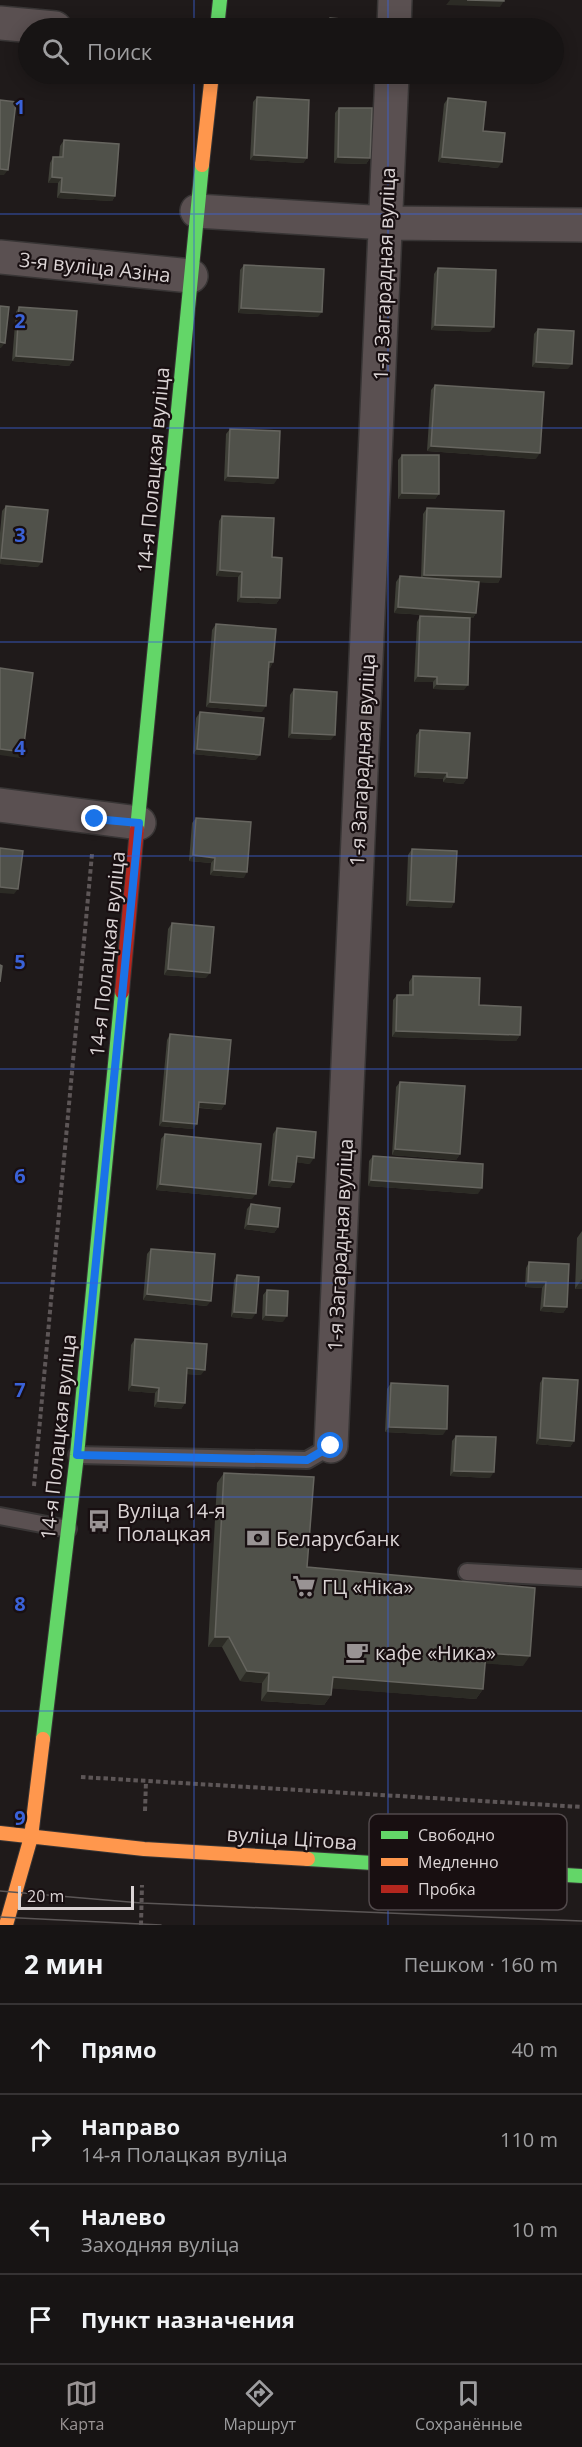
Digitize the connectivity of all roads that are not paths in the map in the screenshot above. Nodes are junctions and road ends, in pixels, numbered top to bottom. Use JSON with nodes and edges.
{"nodes":[{"id":1,"x":220,"y":0,"type":"edge"},
{"id":2,"x":395,"y":0,"type":"edge"},
{"id":3,"x":218,"y":18,"type":"edge"},
{"id":4,"x":394,"y":18,"type":"edge"},
{"id":5,"x":0,"y":23,"type":"edge"},
{"id":6,"x":18,"y":25,"type":"edge"},
{"id":7,"x":211,"y":84,"type":"edge"},
{"id":8,"x":392,"y":84,"type":"edge"},
{"id":9,"x":197,"y":211,"type":"junction"},
{"id":10,"x":386,"y":223,"type":"junction"},
{"id":11,"x":582,"y":225,"type":"edge"},
{"id":12,"x":0,"y":257,"type":"edge"},
{"id":13,"x":191,"y":276,"type":"junction"},
{"id":14,"x":0,"y":805,"type":"edge"},
{"id":15,"x":139,"y":823,"type":"junction"},
{"id":16,"x":331,"y":1446,"type":"joint"},
{"id":17,"x":77,"y":1455,"type":"junction"},
{"id":18,"x":0,"y":1516,"type":"edge"},
{"id":19,"x":68,"y":1528,"type":"junction"},
{"id":20,"x":467,"y":1572,"type":"dead end"},
{"id":21,"x":582,"y":1578,"type":"edge"},
{"id":22,"x":0,"y":1833,"type":"edge"},
{"id":23,"x":31,"y":1837,"type":"junction"},
{"id":24,"x":369,"y":1863,"type":"edge"},
{"id":25,"x":567,"y":1875,"type":"edge"},
{"id":26,"x":582,"y":1876,"type":"edge"},
{"id":27,"x":6,"y":1925,"type":"edge"}],
"edges":[{"from":1,"to":3,"type":"main road"},
{"from":2,"to":4,"type":"street"},
{"from":5,"to":6,"type":"street"},
{"from":7,"to":9,"type":"main road","name":"14-я Полацкая вуліца"},
{"from":8,"to":10,"type":"street","name":"1-я Загарадная вуліца"},
{"from":9,"to":10,"type":"street"},
{"from":9,"to":13,"type":"main road","name":"14-я Полацкая вуліца"},
{"from":10,"to":11,"type":"street"},
{"from":10,"to":16,"type":"street","name":"1-я Загарадная вуліца"},
{"from":12,"to":13,"type":"street","name":"3-я вуліца Азіна"},
{"from":13,"to":15,"type":"main road","name":"14-я Полацкая вуліца"},
{"from":14,"to":15,"type":"street"},
{"from":15,"to":17,"type":"main road","name":"14-я Полацкая вуліца"},
{"from":16,"to":17,"type":"lane"},
{"from":17,"to":19,"type":"main road","name":"14-я Полацкая вуліца"},
{"from":18,"to":19,"type":"lane"},
{"from":19,"to":23,"type":"main road","name":"14-я Полацкая вуліца"},
{"from":20,"to":21,"type":"lane"},
{"from":22,"to":23,"type":"main road","name":"вуліца Цітова"},
{"from":23,"to":24,"type":"main road","name":"вуліца Цітова"},
{"from":23,"to":27,"type":"main road","name":"14-я Полацкая вуліца"},
{"from":25,"to":26,"type":"main road","name":"вуліца Цітова"}]}
